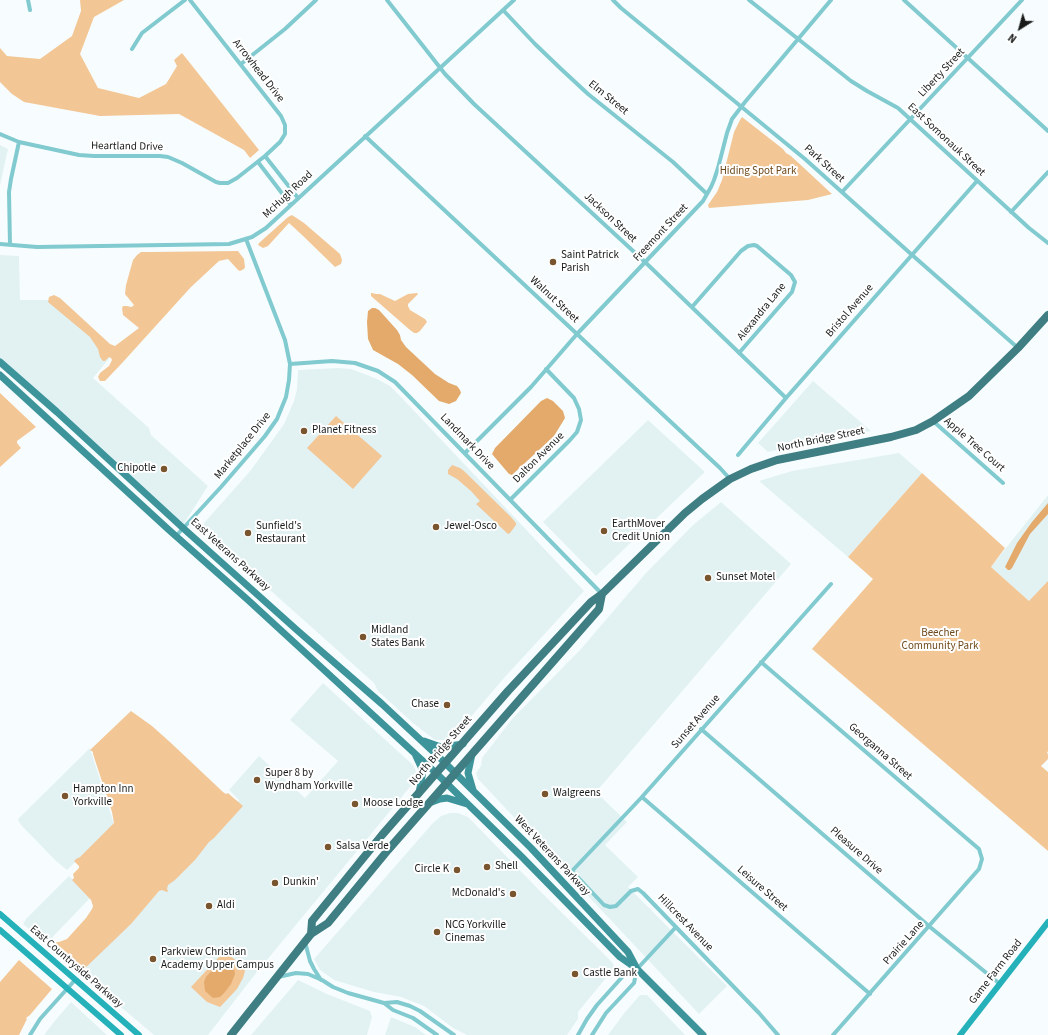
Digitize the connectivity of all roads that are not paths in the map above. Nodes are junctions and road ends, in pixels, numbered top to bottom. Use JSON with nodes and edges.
{"nodes":[{"id":1,"x":28,"y":0,"type":"edge"},
{"id":2,"x":185,"y":0,"type":"edge"},
{"id":3,"x":190,"y":0,"type":"edge"},
{"id":4,"x":316,"y":0,"type":"edge"},
{"id":5,"x":387,"y":0,"type":"edge"},
{"id":6,"x":514,"y":0,"type":"edge"},
{"id":7,"x":613,"y":0,"type":"edge"},
{"id":8,"x":749,"y":0,"type":"edge"},
{"id":9,"x":831,"y":0,"type":"edge"},
{"id":10,"x":904,"y":0,"type":"edge"},
{"id":11,"x":1022,"y":0,"type":"edge"},
{"id":12,"x":30,"y":10,"type":"dead end"},
{"id":13,"x":503,"y":10,"type":"junction"},
{"id":14,"x":798,"y":38,"type":"junction"},
{"id":15,"x":132,"y":48,"type":"dead end"},
{"id":16,"x":968,"y":58,"type":"junction"},
{"id":17,"x":241,"y":64,"type":"junction"},
{"id":18,"x":440,"y":68,"type":"junction"},
{"id":19,"x":741,"y":107,"type":"junction"},
{"id":20,"x":911,"y":119,"type":"junction"},
{"id":21,"x":1048,"y":131,"type":"edge"},
{"id":22,"x":0,"y":134,"type":"edge"},
{"id":23,"x":365,"y":136,"type":"junction"},
{"id":24,"x":19,"y":142,"type":"junction"},
{"id":25,"x":265,"y":156,"type":"junction"},
{"id":26,"x":258,"y":162,"type":"junction"},
{"id":27,"x":1048,"y":172,"type":"edge"},
{"id":28,"x":977,"y":181,"type":"junction"},
{"id":29,"x":842,"y":192,"type":"junction"},
{"id":30,"x":707,"y":194,"type":"junction"},
{"id":31,"x":298,"y":198,"type":"junction"},
{"id":32,"x":291,"y":205,"type":"junction"},
{"id":33,"x":1011,"y":212,"type":"junction"},
{"id":34,"x":246,"y":239,"type":"junction"},
{"id":35,"x":1048,"y":243,"type":"edge"},
{"id":36,"x":0,"y":244,"type":"edge"},
{"id":37,"x":10,"y":245,"type":"junction"},
{"id":38,"x":0,"y":248,"type":"edge"},
{"id":39,"x":911,"y":254,"type":"junction"},
{"id":40,"x":645,"y":262,"type":"junction"},
{"id":41,"x":692,"y":307,"type":"junction"},
{"id":42,"x":1048,"y":316,"type":"edge"},
{"id":43,"x":577,"y":334,"type":"junction"},
{"id":44,"x":1018,"y":348,"type":"junction"},
{"id":45,"x":739,"y":353,"type":"junction"},
{"id":46,"x":0,"y":362,"type":"edge"},
{"id":47,"x":290,"y":364,"type":"junction"},
{"id":48,"x":546,"y":369,"type":"junction"},
{"id":49,"x":0,"y":375,"type":"edge"},
{"id":50,"x":786,"y":398,"type":"junction"},
{"id":51,"x":933,"y":421,"type":"junction"},
{"id":52,"x":465,"y":453,"type":"junction"},
{"id":53,"x":738,"y":455,"type":"dead end"},
{"id":54,"x":730,"y":479,"type":"junction"},
{"id":55,"x":1003,"y":483,"type":"dead end"},
{"id":56,"x":511,"y":499,"type":"junction"},
{"id":57,"x":183,"y":528,"type":"junction"},
{"id":58,"x":176,"y":536,"type":"junction"},
{"id":59,"x":831,"y":584,"type":"dead end"},
{"id":60,"x":602,"y":594,"type":"junction"},
{"id":61,"x":761,"y":662,"type":"junction"},
{"id":62,"x":701,"y":730,"type":"junction"},
{"id":63,"x":420,"y":740,"type":"junction"},
{"id":64,"x":463,"y":744,"type":"junction"},
{"id":65,"x":413,"y":751,"type":"junction"},
{"id":66,"x":473,"y":752,"type":"junction"},
{"id":67,"x":445,"y":763,"type":"junction"},
{"id":68,"x":436,"y":773,"type":"junction"},
{"id":69,"x":455,"y":773,"type":"junction"},
{"id":70,"x":446,"y":783,"type":"junction"},
{"id":71,"x":473,"y":791,"type":"junction"},
{"id":72,"x":419,"y":793,"type":"junction"},
{"id":73,"x":642,"y":798,"type":"junction"},
{"id":74,"x":428,"y":803,"type":"junction"},
{"id":75,"x":468,"y":804,"type":"junction"},
{"id":76,"x":982,"y":859,"type":"joint"},
{"id":77,"x":572,"y":871,"type":"joint"},
{"id":78,"x":0,"y":914,"type":"edge"},
{"id":79,"x":1048,"y":922,"type":"edge"},
{"id":80,"x":676,"y":927,"type":"junction"},
{"id":81,"x":930,"y":927,"type":"junction"},
{"id":82,"x":0,"y":930,"type":"edge"},
{"id":83,"x":311,"y":934,"type":"junction"},
{"id":84,"x":304,"y":942,"type":"junction"},
{"id":85,"x":637,"y":969,"type":"junction"},
{"id":86,"x":277,"y":977,"type":"junction"},
{"id":87,"x":76,"y":980,"type":"junction"},
{"id":88,"x":322,"y":980,"type":"junction"},
{"id":89,"x":1000,"y":984,"type":"junction"},
{"id":90,"x":68,"y":988,"type":"junction"},
{"id":91,"x":870,"y":994,"type":"junction"},
{"id":92,"x":384,"y":1003,"type":"junction"},
{"id":93,"x":30,"y":1035,"type":"edge"},
{"id":94,"x":121,"y":1035,"type":"edge"},
{"id":95,"x":139,"y":1035,"type":"edge"},
{"id":96,"x":231,"y":1035,"type":"edge"},
{"id":97,"x":437,"y":1035,"type":"edge"},
{"id":98,"x":454,"y":1035,"type":"edge"},
{"id":99,"x":578,"y":1035,"type":"edge"},
{"id":100,"x":592,"y":1035,"type":"edge"},
{"id":101,"x":703,"y":1035,"type":"edge"},
{"id":102,"x":778,"y":1035,"type":"edge"},
{"id":103,"x":833,"y":1035,"type":"edge"},
{"id":104,"x":960,"y":1035,"type":"edge"}],
"edges":[{"from":1,"to":12,"type":"street"},
{"from":2,"to":15,"type":"street"},
{"from":3,"to":17,"type":"street","name":"Arrowhead Drive"},
{"from":4,"to":17,"type":"street"},
{"from":5,"to":18,"type":"street","name":"Jackson Street"},
{"from":6,"to":13,"type":"street","name":"McHugh Road"},
{"from":7,"to":19,"type":"street","name":"Park Street"},
{"from":8,"to":14,"type":"street","name":"East Somonauk Street"},
{"from":9,"to":14,"type":"street","name":"Freemont Street"},
{"from":10,"to":16,"type":"street"},
{"from":11,"to":16,"type":"street","name":"Liberty Street"},
{"from":13,"to":18,"type":"street","name":"McHugh Road"},
{"from":13,"to":30,"type":"street","name":"Elm Street"},
{"from":14,"to":19,"type":"street","name":"Freemont Street"},
{"from":14,"to":20,"type":"street","name":"East Somonauk Street"},
{"from":16,"to":20,"type":"street","name":"Liberty Street"},
{"from":16,"to":21,"type":"street"},
{"from":17,"to":25,"type":"street","name":"Arrowhead Drive"},
{"from":18,"to":23,"type":"street","name":"McHugh Road"},
{"from":18,"to":40,"type":"street","name":"Jackson Street"},
{"from":19,"to":29,"type":"street","name":"Park Street"},
{"from":19,"to":30,"type":"street","name":"Freemont Street"},
{"from":20,"to":28,"type":"street","name":"East Somonauk Street"},
{"from":20,"to":29,"type":"street","name":"Liberty Street"},
{"from":22,"to":24,"type":"street","name":"Heartland Drive"},
{"from":23,"to":31,"type":"street","name":"McHugh Road"},
{"from":23,"to":43,"type":"street","name":"Walnut Street"},
{"from":24,"to":26,"type":"street","name":"Heartland Drive"},
{"from":24,"to":37,"type":"street"},
{"from":25,"to":26,"type":"street","name":"Heartland Drive"},
{"from":25,"to":31,"type":"street"},
{"from":26,"to":32,"type":"street"},
{"from":27,"to":33,"type":"street"},
{"from":28,"to":33,"type":"street","name":"East Somonauk Street"},
{"from":28,"to":39,"type":"street","name":"Bristol Avenue"},
{"from":29,"to":39,"type":"street","name":"Park Street"},
{"from":30,"to":40,"type":"street","name":"Freemont Street"},
{"from":31,"to":32,"type":"street","name":"McHugh Road"},
{"from":32,"to":34,"type":"street","name":"McHugh Road"},
{"from":33,"to":35,"type":"street","name":"East Somonauk Street"},
{"from":34,"to":37,"type":"street","name":"McHugh Road"},
{"from":34,"to":47,"type":"street","name":"Marketplace Drive"},
{"from":36,"to":37,"type":"street","name":"McHugh Road"},
{"from":37,"to":38,"type":"street","name":"McHugh Road"},
{"from":39,"to":44,"type":"street","name":"Park Street"},
{"from":39,"to":50,"type":"street","name":"Bristol Avenue"},
{"from":40,"to":41,"type":"street","name":"Jackson Street"},
{"from":40,"to":43,"type":"street","name":"Freemont Street"},
{"from":41,"to":45,"type":"street","name":"Jackson Street"},
{"from":41,"to":45,"type":"street","name":"Alexandra Lane"},
{"from":42,"to":44,"type":"highway","name":"North Bridge Street"},
{"from":43,"to":48,"type":"street","name":"Freemont Street"},
{"from":43,"to":54,"type":"street","name":"Walnut Street"},
{"from":44,"to":51,"type":"highway","name":"North Bridge Street"},
{"from":45,"to":50,"type":"street","name":"Jackson Street"},
{"from":46,"to":57,"type":"main road","name":"East Veterans Parkway"},
{"from":47,"to":52,"type":"street","name":"Landmark Drive"},
{"from":47,"to":57,"type":"street","name":"Marketplace Drive"},
{"from":48,"to":52,"type":"street","name":"Freemont Street"},
{"from":48,"to":56,"type":"street","name":"Dalton Avenue"},
{"from":49,"to":58,"type":"main road","name":"East Veterans Parkway"},
{"from":50,"to":53,"type":"street","name":"Bristol Avenue"},
{"from":51,"to":54,"type":"highway","name":"North Bridge Street"},
{"from":51,"to":55,"type":"street","name":"Apple Tree Court"},
{"from":52,"to":56,"type":"street","name":"Landmark Drive"},
{"from":54,"to":60,"type":"highway","name":"North Bridge Street"},
{"from":56,"to":60,"type":"street","name":"Landmark Drive"},
{"from":57,"to":58,"type":"street","name":"Marketplace Drive"},
{"from":57,"to":63,"type":"main road","name":"East Veterans Parkway"},
{"from":58,"to":65,"type":"main road","name":"East Veterans Parkway"},
{"from":59,"to":61,"type":"street","name":"Sunset Avenue"},
{"from":60,"to":64,"type":"highway","name":"North Bridge Street"},
{"from":60,"to":66,"type":"highway","name":"North Bridge Street"},
{"from":61,"to":62,"type":"street","name":"Sunset Avenue"},
{"from":61,"to":76,"type":"street","name":"Georganna Street"},
{"from":62,"to":73,"type":"street","name":"Sunset Avenue"},
{"from":62,"to":81,"type":"street","name":"Pleasure Drive"},
{"from":63,"to":64,"type":"main road"},
{"from":63,"to":67,"type":"main road","name":"East Veterans Parkway"},
{"from":64,"to":67,"type":"highway","name":"North Bridge Street"},
{"from":65,"to":68,"type":"main road","name":"East Veterans Parkway"},
{"from":65,"to":72,"type":"main road"},
{"from":66,"to":69,"type":"highway","name":"North Bridge Street"},
{"from":66,"to":71,"type":"main road"},
{"from":67,"to":68,"type":"highway","name":"North Bridge Street"},
{"from":67,"to":69,"type":"main road","name":"West Veterans Parkway"},
{"from":68,"to":70,"type":"main road","name":"West Veterans Parkway"},
{"from":68,"to":72,"type":"highway","name":"North Bridge Street"},
{"from":69,"to":70,"type":"highway","name":"North Bridge Street"},
{"from":69,"to":71,"type":"main road","name":"West Veterans Parkway"},
{"from":70,"to":74,"type":"highway","name":"North Bridge Street"},
{"from":70,"to":75,"type":"main road","name":"West Veterans Parkway"},
{"from":71,"to":85,"type":"main road","name":"West Veterans Parkway"},
{"from":72,"to":83,"type":"highway","name":"North Bridge Street"},
{"from":73,"to":77,"type":"street","name":"Sunset Avenue"},
{"from":73,"to":91,"type":"street","name":"Leisure Street"},
{"from":74,"to":75,"type":"main road"},
{"from":74,"to":83,"type":"highway","name":"North Bridge Street"},
{"from":75,"to":85,"type":"main road","name":"West Veterans Parkway"},
{"from":76,"to":81,"type":"street","name":"Prairie Lane"},
{"from":77,"to":80,"type":"street","name":"Hillcrest Avenue"},
{"from":78,"to":87,"type":"street","name":"East Countryside Parkway"},
{"from":79,"to":89,"type":"street","name":"Game Farm Road"},
{"from":80,"to":85,"type":"street"},
{"from":80,"to":102,"type":"street","name":"Hillcrest Avenue"},
{"from":81,"to":89,"type":"street","name":"Pleasure Drive"},
{"from":81,"to":91,"type":"street","name":"Prairie Lane"},
{"from":82,"to":90,"type":"street","name":"East Countryside Parkway"},
{"from":83,"to":84,"type":"highway","name":"North Bridge Street"},
{"from":84,"to":86,"type":"highway","name":"North Bridge Street"},
{"from":84,"to":88,"type":"street"},
{"from":85,"to":99,"type":"street"},
{"from":85,"to":100,"type":"street"},
{"from":85,"to":101,"type":"main road","name":"West Veterans Parkway"},
{"from":86,"to":88,"type":"street"},
{"from":86,"to":96,"type":"highway","name":"North Bridge Street"},
{"from":87,"to":90,"type":"street"},
{"from":87,"to":95,"type":"street","name":"East Countryside Parkway"},
{"from":88,"to":92,"type":"street"},
{"from":89,"to":104,"type":"street","name":"Game Farm Road"},
{"from":90,"to":93,"type":"street"},
{"from":90,"to":94,"type":"street","name":"East Countryside Parkway"},
{"from":91,"to":103,"type":"street","name":"Prairie Lane"},
{"from":92,"to":97,"type":"street"},
{"from":92,"to":98,"type":"street"}]}
